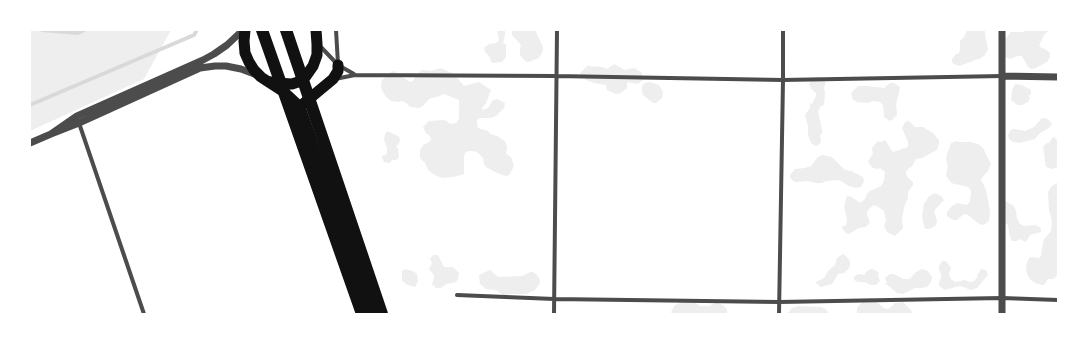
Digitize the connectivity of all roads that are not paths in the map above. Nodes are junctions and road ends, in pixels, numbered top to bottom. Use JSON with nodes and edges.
{"nodes":[{"id":1,"x":244,"y":30,"type":"edge"},
{"id":2,"x":262,"y":30,"type":"edge"},
{"id":3,"x":286,"y":30,"type":"edge"},
{"id":4,"x":316,"y":30,"type":"edge"},
{"id":5,"x":336,"y":30,"type":"edge"},
{"id":6,"x":557,"y":30,"type":"edge"},
{"id":7,"x":783,"y":30,"type":"edge"},
{"id":8,"x":1002,"y":30,"type":"edge"},
{"id":9,"x":317,"y":42,"type":"junction"},
{"id":10,"x":338,"y":65,"type":"junction"},
{"id":11,"x":311,"y":70,"type":"junction"},
{"id":12,"x":355,"y":75,"type":"junction"},
{"id":13,"x":556,"y":76,"type":"junction"},
{"id":14,"x":1002,"y":76,"type":"junction"},
{"id":15,"x":1058,"y":77,"type":"edge"},
{"id":16,"x":264,"y":79,"type":"junction"},
{"id":17,"x":332,"y":80,"type":"junction"},
{"id":18,"x":784,"y":80,"type":"junction"},
{"id":19,"x":300,"y":107,"type":"junction"},
{"id":20,"x":79,"y":123,"type":"junction"},
{"id":21,"x":51,"y":134,"type":"junction"},
{"id":22,"x":30,"y":143,"type":"edge"},
{"id":23,"x":457,"y":295,"type":"dead end"},
{"id":24,"x":1002,"y":298,"type":"junction"},
{"id":25,"x":554,"y":299,"type":"junction"},
{"id":26,"x":1058,"y":300,"type":"edge"},
{"id":27,"x":779,"y":302,"type":"junction"},
{"id":28,"x":369,"y":313,"type":"edge"},
{"id":29,"x":144,"y":314,"type":"edge"},
{"id":30,"x":382,"y":314,"type":"edge"},
{"id":31,"x":554,"y":314,"type":"edge"},
{"id":32,"x":779,"y":314,"type":"edge"},
{"id":33,"x":1002,"y":314,"type":"edge"}],
"edges":[{"from":1,"to":16,"type":"highway"},
{"from":1,"to":21,"type":"street"},
{"from":2,"to":28,"type":"highway"},
{"from":3,"to":30,"type":"highway"},
{"from":4,"to":9,"type":"highway"},
{"from":5,"to":10,"type":"street"},
{"from":6,"to":13,"type":"street"},
{"from":7,"to":18,"type":"street"},
{"from":8,"to":14,"type":"street"},
{"from":9,"to":10,"type":"street"},
{"from":9,"to":11,"type":"highway"},
{"from":10,"to":12,"type":"street"},
{"from":10,"to":17,"type":"highway"},
{"from":11,"to":16,"type":"highway"},
{"from":11,"to":19,"type":"highway"},
{"from":12,"to":13,"type":"street"},
{"from":12,"to":17,"type":"street"},
{"from":13,"to":18,"type":"street"},
{"from":13,"to":25,"type":"street"},
{"from":14,"to":15,"type":"street"},
{"from":14,"to":18,"type":"street"},
{"from":14,"to":24,"type":"street"},
{"from":16,"to":19,"type":"highway"},
{"from":16,"to":20,"type":"street"},
{"from":17,"to":19,"type":"highway"},
{"from":18,"to":27,"type":"street"},
{"from":19,"to":28,"type":"highway"},
{"from":20,"to":21,"type":"street"},
{"from":20,"to":29,"type":"street"},
{"from":21,"to":22,"type":"street"},
{"from":23,"to":25,"type":"street"},
{"from":24,"to":26,"type":"street"},
{"from":24,"to":27,"type":"street"},
{"from":24,"to":33,"type":"street"},
{"from":25,"to":27,"type":"street"},
{"from":25,"to":31,"type":"street"},
{"from":27,"to":32,"type":"street"}]}
